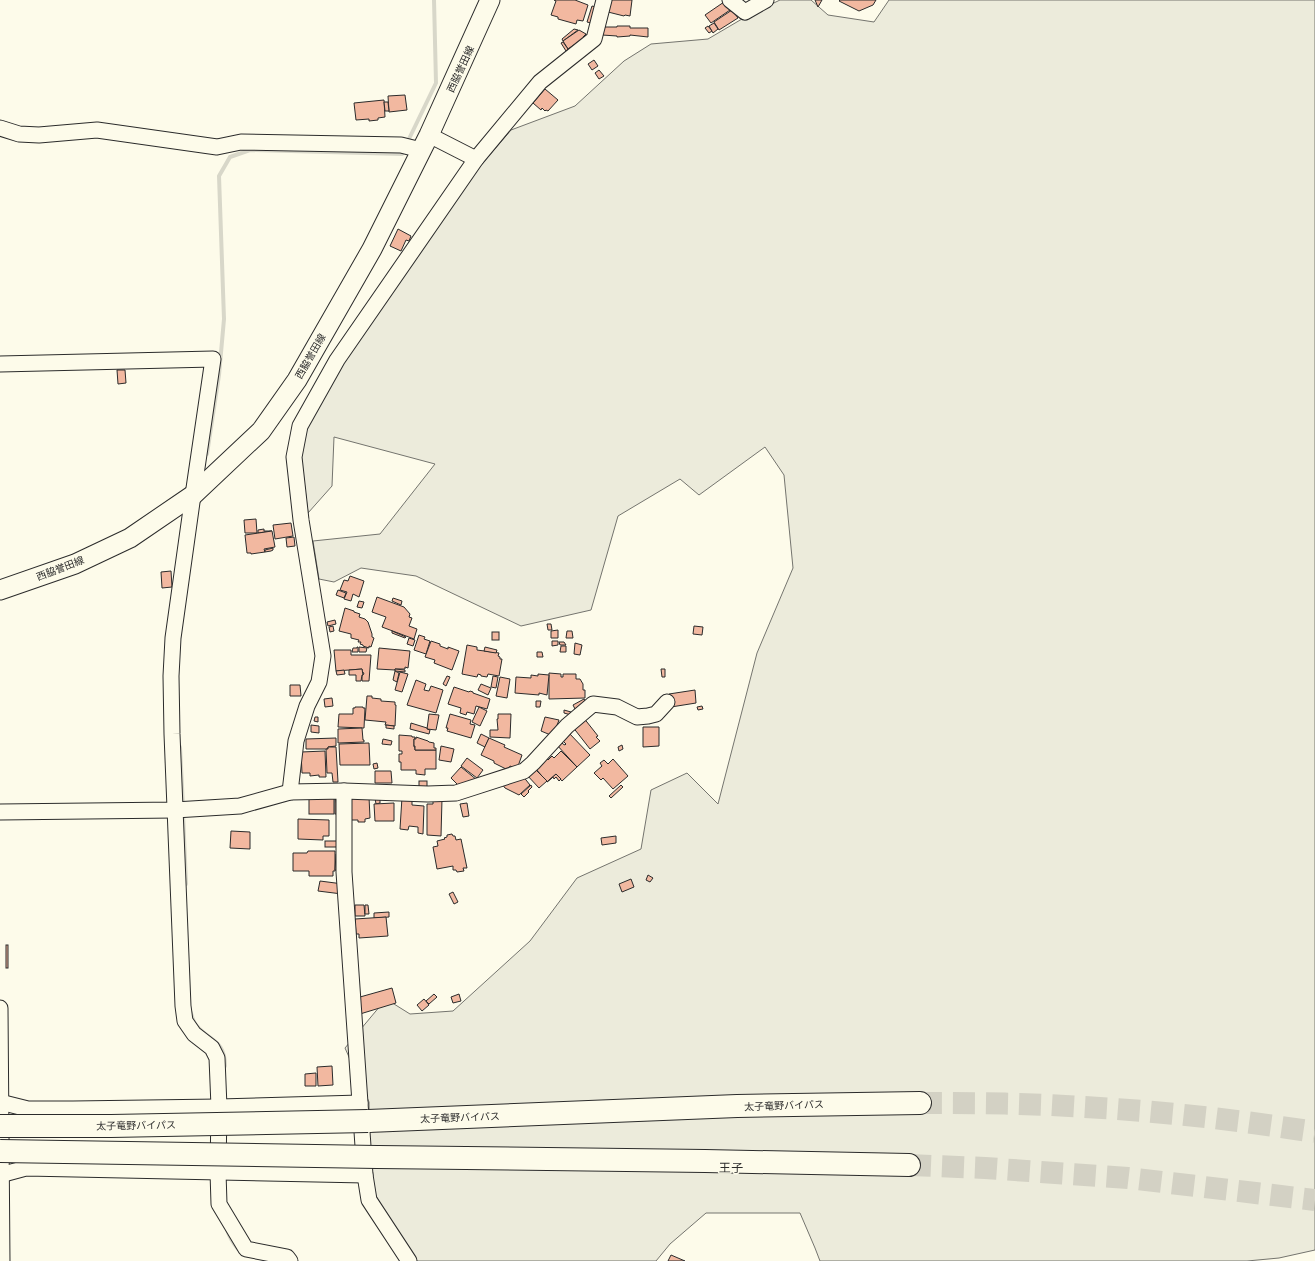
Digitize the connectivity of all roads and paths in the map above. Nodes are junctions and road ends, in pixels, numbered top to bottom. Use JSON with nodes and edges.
{"nodes":[{"id":1,"x":490,"y":0,"type":"edge"},
{"id":2,"x":604,"y":0,"type":"edge"},
{"id":3,"x":730,"y":0,"type":"edge"},
{"id":4,"x":766,"y":0,"type":"edge"},
{"id":5,"x":0,"y":128,"type":"edge"},
{"id":6,"x":425,"y":142,"type":"junction"},
{"id":7,"x":476,"y":159,"type":"junction"},
{"id":8,"x":0,"y":364,"type":"edge"},
{"id":9,"x":193,"y":495,"type":"junction"},
{"id":10,"x":0,"y":590,"type":"edge"},
{"id":11,"x":667,"y":702,"type":"dead end"},
{"id":12,"x":344,"y":791,"type":"junction"},
{"id":13,"x":290,"y":792,"type":"junction"},
{"id":14,"x":175,"y":810,"type":"junction"},
{"id":15,"x":0,"y":812,"type":"edge"},
{"id":16,"x":0,"y":1008,"type":"edge"},
{"id":17,"x":0,"y":1102,"type":"edge"},
{"id":18,"x":920,"y":1103,"type":"tunnel mouth"},
{"id":19,"x":219,"y":1107,"type":"junction"},
{"id":20,"x":364,"y":1112,"type":"junction"},
{"id":21,"x":0,"y":1126,"type":"edge"},
{"id":22,"x":0,"y":1151,"type":"edge"},
{"id":23,"x":909,"y":1165,"type":"tunnel mouth"},
{"id":24,"x":218,"y":1172,"type":"junction"},
{"id":25,"x":0,"y":1175,"type":"edge"},
{"id":26,"x":365,"y":1175,"type":"junction"},
{"id":27,"x":2,"y":1261,"type":"edge"},
{"id":28,"x":290,"y":1261,"type":"edge"},
{"id":29,"x":409,"y":1261,"type":"edge"}],
"edges":[{"from":1,"to":6,"type":"main road","name":"西脇誉田線"},
{"from":2,"to":7,"type":"street"},
{"from":3,"to":4,"type":"street"},
{"from":5,"to":6,"type":"street"},
{"from":6,"to":7,"type":"street"},
{"from":6,"to":9,"type":"main road","name":"西脇誉田線"},
{"from":7,"to":13,"type":"street"},
{"from":8,"to":9,"type":"street"},
{"from":9,"to":10,"type":"main road","name":"西脇誉田線"},
{"from":9,"to":14,"type":"street"},
{"from":11,"to":12,"type":"street"},
{"from":12,"to":13,"type":"street"},
{"from":12,"to":20,"type":"street"},
{"from":13,"to":14,"type":"street"},
{"from":14,"to":15,"type":"street"},
{"from":14,"to":19,"type":"street"},
{"from":16,"to":17,"type":"street"},
{"from":17,"to":19,"type":"street"},
{"from":17,"to":25,"type":"street"},
{"from":18,"to":20,"type":"highway","name":"太子竜野バイパス"},
{"from":19,"to":20,"type":"street"},
{"from":19,"to":24,"type":"street"},
{"from":20,"to":21,"type":"highway","name":"太子竜野バイパス","bridge":true},
{"from":20,"to":26,"type":"street"},
{"from":22,"to":23,"type":"highway","bridge":true},
{"from":24,"to":25,"type":"street"},
{"from":24,"to":26,"type":"street"},
{"from":24,"to":28,"type":"street"},
{"from":25,"to":27,"type":"street"},
{"from":26,"to":29,"type":"street"}]}
